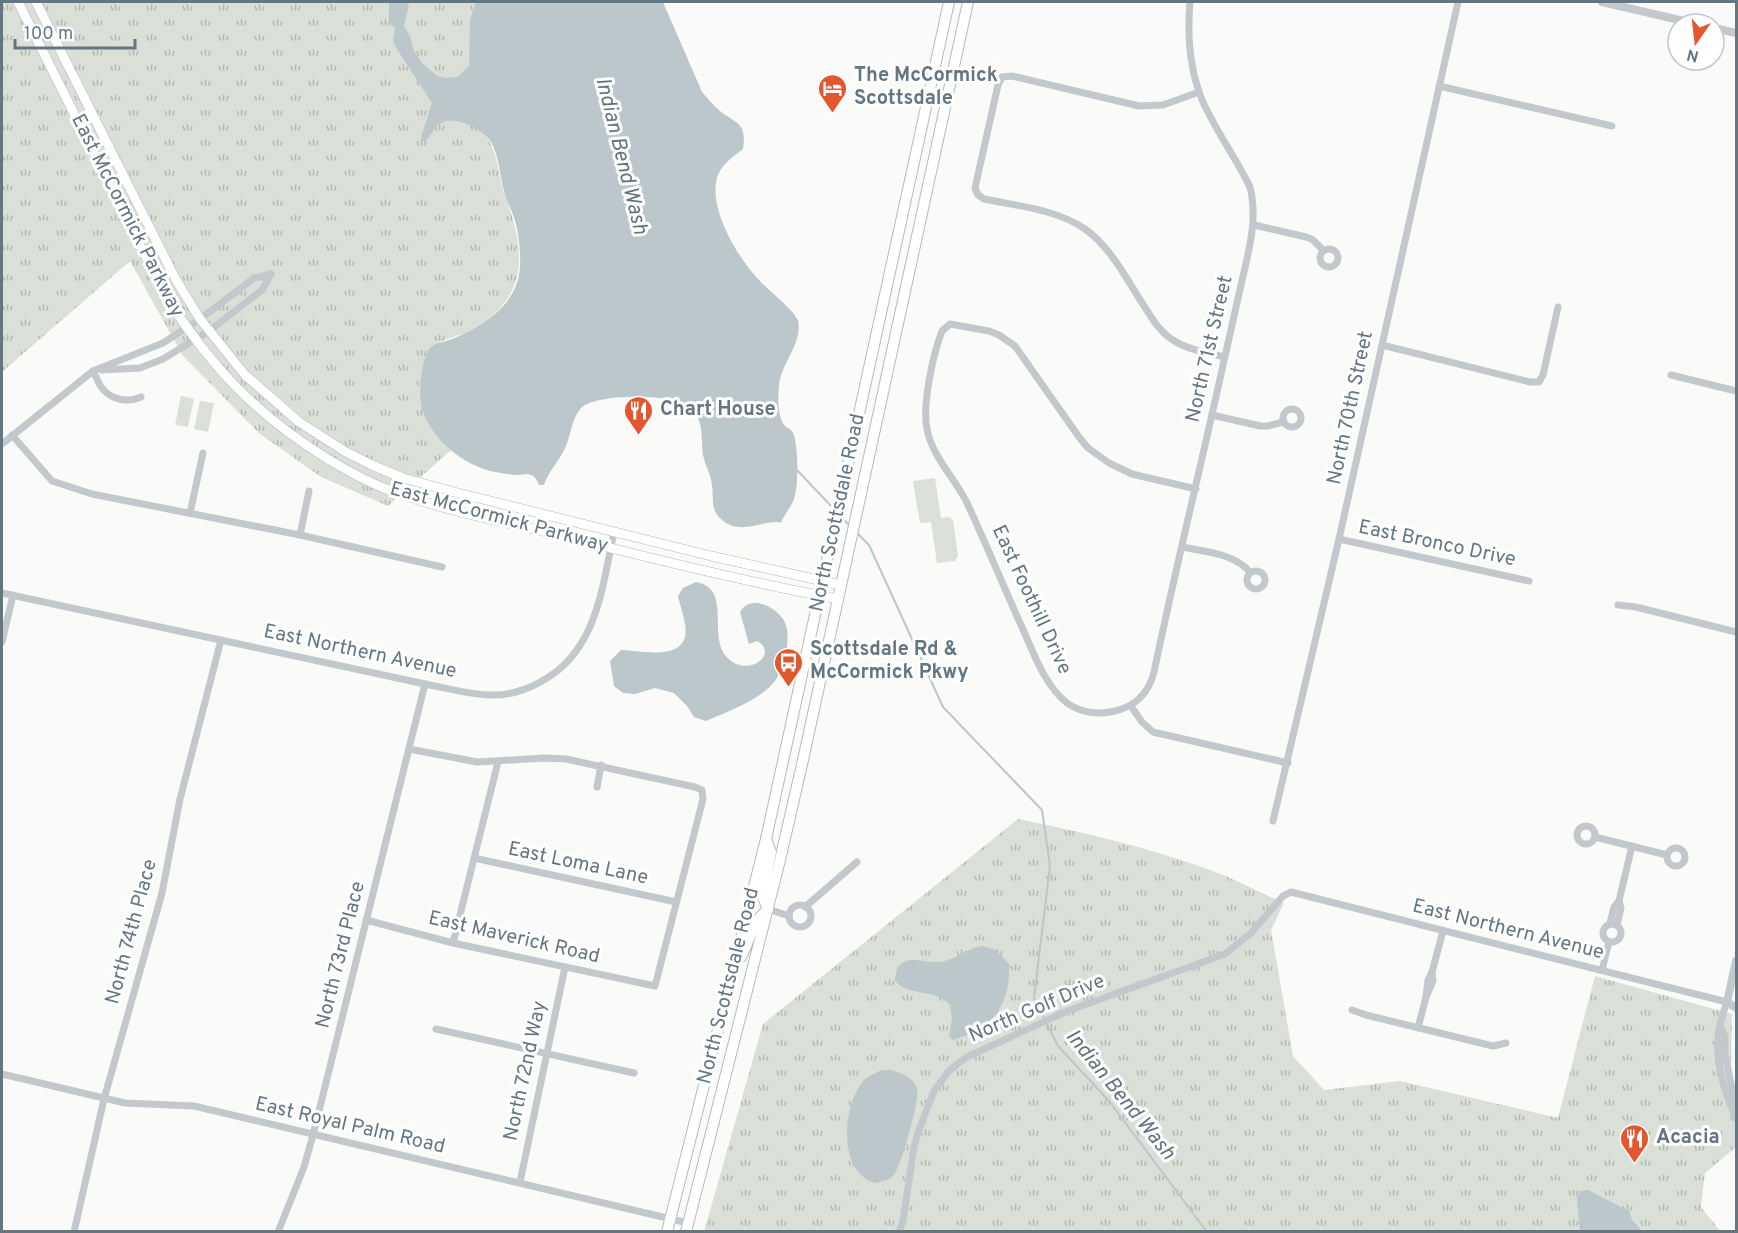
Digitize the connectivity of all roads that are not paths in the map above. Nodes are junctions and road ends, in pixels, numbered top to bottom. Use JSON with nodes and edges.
{"nodes":[{"id":1,"x":18,"y":2,"type":"edge"},
{"id":2,"x":36,"y":2,"type":"edge"},
{"id":3,"x":949,"y":2,"type":"edge"},
{"id":4,"x":968,"y":2,"type":"edge"},
{"id":5,"x":1190,"y":2,"type":"edge"},
{"id":6,"x":1458,"y":2,"type":"edge"},
{"id":7,"x":1602,"y":2,"type":"edge"},
{"id":8,"x":1631,"y":5,"type":"edge"},
{"id":9,"x":1666,"y":15,"type":"edge"},
{"id":10,"x":1439,"y":86,"type":"junction"},
{"id":11,"x":1199,"y":92,"type":"junction"},
{"id":12,"x":1612,"y":126,"type":"dead end"},
{"id":13,"x":1254,"y":225,"type":"junction"},
{"id":14,"x":1323,"y":250,"type":"dead end"},
{"id":15,"x":1558,"y":307,"type":"dead end"},
{"id":16,"x":200,"y":319,"type":"junction"},
{"id":17,"x":186,"y":328,"type":"junction"},
{"id":18,"x":209,"y":331,"type":"junction"},
{"id":19,"x":195,"y":340,"type":"junction"},
{"id":20,"x":1382,"y":345,"type":"junction"},
{"id":21,"x":1225,"y":357,"type":"junction"},
{"id":22,"x":93,"y":370,"type":"junction"},
{"id":23,"x":1671,"y":375,"type":"dead end"},
{"id":24,"x":1737,"y":391,"type":"edge"},
{"id":25,"x":141,"y":397,"type":"dead end"},
{"id":26,"x":1212,"y":415,"type":"junction"},
{"id":27,"x":1283,"y":422,"type":"dead end"},
{"id":28,"x":12,"y":435,"type":"junction"},
{"id":29,"x":2,"y":444,"type":"edge"},
{"id":30,"x":346,"y":452,"type":"junction"},
{"id":31,"x":203,"y":453,"type":"dead end"},
{"id":32,"x":337,"y":465,"type":"junction"},
{"id":33,"x":1196,"y":489,"type":"junction"},
{"id":34,"x":309,"y":491,"type":"dead end"},
{"id":35,"x":190,"y":513,"type":"junction"},
{"id":36,"x":614,"y":532,"type":"junction"},
{"id":37,"x":300,"y":535,"type":"junction"},
{"id":38,"x":1339,"y":539,"type":"junction"},
{"id":39,"x":1182,"y":547,"type":"junction"},
{"id":40,"x":610,"y":548,"type":"junction"},
{"id":41,"x":442,"y":567,"type":"dead end"},
{"id":42,"x":1250,"y":572,"type":"dead end"},
{"id":43,"x":1529,"y":581,"type":"dead end"},
{"id":44,"x":823,"y":582,"type":"junction"},
{"id":45,"x":841,"y":583,"type":"junction"},
{"id":46,"x":2,"y":593,"type":"edge"},
{"id":47,"x":13,"y":595,"type":"junction"},
{"id":48,"x":819,"y":596,"type":"junction"},
{"id":49,"x":838,"y":600,"type":"junction"},
{"id":50,"x":1618,"y":605,"type":"dead end"},
{"id":51,"x":1737,"y":632,"type":"edge"},
{"id":52,"x":221,"y":640,"type":"junction"},
{"id":53,"x":2,"y":642,"type":"edge"},
{"id":54,"x":425,"y":684,"type":"junction"},
{"id":55,"x":1131,"y":706,"type":"junction"},
{"id":56,"x":409,"y":749,"type":"junction"},
{"id":57,"x":498,"y":762,"type":"junction"},
{"id":58,"x":1288,"y":763,"type":"junction"},
{"id":59,"x":601,"y":765,"type":"junction"},
{"id":60,"x":597,"y":787,"type":"dead end"},
{"id":61,"x":1273,"y":820,"type":"dead end"},
{"id":62,"x":1595,"y":837,"type":"dead end"},
{"id":63,"x":766,"y":839,"type":"junction"},
{"id":64,"x":1632,"y":846,"type":"junction"},
{"id":65,"x":1667,"y":855,"type":"dead end"},
{"id":66,"x":474,"y":858,"type":"junction"},
{"id":67,"x":857,"y":862,"type":"dead end"},
{"id":68,"x":1283,"y":896,"type":"joint"},
{"id":69,"x":676,"y":902,"type":"junction"},
{"id":70,"x":805,"y":907,"type":"junction"},
{"id":71,"x":768,"y":909,"type":"junction"},
{"id":72,"x":789,"y":916,"type":"junction"},
{"id":73,"x":366,"y":920,"type":"junction"},
{"id":74,"x":1614,"y":924,"type":"junction"},
{"id":75,"x":1443,"y":931,"type":"junction"},
{"id":76,"x":1610,"y":942,"type":"junction"},
{"id":77,"x":453,"y":943,"type":"junction"},
{"id":78,"x":1737,"y":961,"type":"edge"},
{"id":79,"x":565,"y":967,"type":"junction"},
{"id":80,"x":1602,"y":970,"type":"junction"},
{"id":81,"x":732,"y":973,"type":"junction"},
{"id":82,"x":1737,"y":1000,"type":"edge"},
{"id":83,"x":1726,"y":1002,"type":"junction"},
{"id":84,"x":1737,"y":1008,"type":"edge"},
{"id":85,"x":1352,"y":1010,"type":"dead end"},
{"id":86,"x":1418,"y":1028,"type":"junction"},
{"id":87,"x":436,"y":1029,"type":"dead end"},
{"id":88,"x":1506,"y":1043,"type":"dead end"},
{"id":89,"x":547,"y":1054,"type":"junction"},
{"id":90,"x":634,"y":1073,"type":"dead end"},
{"id":91,"x":2,"y":1074,"type":"edge"},
{"id":92,"x":104,"y":1099,"type":"junction"},
{"id":93,"x":1737,"y":1118,"type":"edge"},
{"id":94,"x":313,"y":1135,"type":"junction"},
{"id":95,"x":520,"y":1182,"type":"junction"},
{"id":96,"x":670,"y":1219,"type":"junction"},
{"id":97,"x":687,"y":1227,"type":"edge"},
{"id":98,"x":74,"y":1232,"type":"edge"},
{"id":99,"x":278,"y":1232,"type":"edge"},
{"id":100,"x":667,"y":1232,"type":"edge"},
{"id":101,"x":899,"y":1232,"type":"edge"}],
"edges":[{"from":1,"to":17,"type":"main road","name":"East McCormick Parkway"},
{"from":2,"to":16,"type":"main road","name":"East McCormick Parkway"},
{"from":3,"to":44,"type":"main road","name":"North Scottsdale Road"},
{"from":4,"to":45,"type":"main road","name":"North Scottsdale Road"},
{"from":5,"to":11,"type":"street","name":"North 71st Street"},
{"from":6,"to":10,"type":"street","name":"North 70th Street"},
{"from":7,"to":8,"type":"street"},
{"from":8,"to":9,"type":"street"},
{"from":10,"to":12,"type":"street"},
{"from":10,"to":20,"type":"street","name":"North 70th Street"},
{"from":11,"to":13,"type":"street","name":"North 71st Street"},
{"from":11,"to":21,"type":"street"},
{"from":13,"to":14,"type":"street"},
{"from":13,"to":21,"type":"street","name":"North 71st Street"},
{"from":15,"to":20,"type":"street"},
{"from":16,"to":17,"type":"street"},
{"from":16,"to":18,"type":"main road","name":"East McCormick Parkway"},
{"from":16,"to":18,"type":"street"},
{"from":17,"to":19,"type":"main road","name":"East McCormick Parkway"},
{"from":17,"to":22,"type":"street"},
{"from":18,"to":19,"type":"street"},
{"from":18,"to":30,"type":"main road","name":"East McCormick Parkway"},
{"from":19,"to":22,"type":"street"},
{"from":19,"to":32,"type":"main road","name":"East McCormick Parkway"},
{"from":20,"to":38,"type":"street","name":"North 70th Street"},
{"from":21,"to":26,"type":"street","name":"North 71st Street"},
{"from":22,"to":25,"type":"street"},
{"from":22,"to":28,"type":"street"},
{"from":23,"to":24,"type":"street"},
{"from":26,"to":27,"type":"street"},
{"from":26,"to":33,"type":"street","name":"North 71st Street"},
{"from":28,"to":29,"type":"street"},
{"from":28,"to":35,"type":"street"},
{"from":30,"to":32,"type":"main road"},
{"from":30,"to":36,"type":"main road","name":"East McCormick Parkway"},
{"from":31,"to":35,"type":"street"},
{"from":32,"to":40,"type":"main road","name":"East McCormick Parkway"},
{"from":33,"to":39,"type":"street","name":"North 71st Street"},
{"from":33,"to":55,"type":"street","name":"East Foothill Drive"},
{"from":34,"to":37,"type":"street"},
{"from":35,"to":37,"type":"street"},
{"from":36,"to":40,"type":"street","name":"East Northern Avenue"},
{"from":36,"to":44,"type":"main road","name":"East McCormick Parkway"},
{"from":37,"to":41,"type":"street"},
{"from":38,"to":43,"type":"street","name":"East Bronco Drive"},
{"from":38,"to":58,"type":"street","name":"North 70th Street"},
{"from":39,"to":42,"type":"street"},
{"from":39,"to":55,"type":"street","name":"North 71st Street"},
{"from":40,"to":48,"type":"main road","name":"East McCormick Parkway"},
{"from":40,"to":54,"type":"street","name":"East Northern Avenue"},
{"from":44,"to":45,"type":"main road","name":"East McCormick Parkway"},
{"from":44,"to":48,"type":"main road","name":"North Scottsdale Road"},
{"from":45,"to":49,"type":"main road","name":"North Scottsdale Road"},
{"from":46,"to":47,"type":"street","name":"East Northern Avenue"},
{"from":47,"to":52,"type":"street","name":"East Northern Avenue"},
{"from":47,"to":53,"type":"street"},
{"from":48,"to":49,"type":"main road","name":"East McCormick Parkway"},
{"from":48,"to":63,"type":"main road","name":"North Scottsdale Road"},
{"from":49,"to":71,"type":"main road","name":"North Scottsdale Road"},
{"from":50,"to":51,"type":"street"},
{"from":52,"to":54,"type":"street","name":"East Northern Avenue"},
{"from":52,"to":92,"type":"street","name":"North 74th Place"},
{"from":54,"to":56,"type":"street","name":"North 73rd Place"},
{"from":55,"to":58,"type":"street"},
{"from":56,"to":57,"type":"street"},
{"from":56,"to":73,"type":"street","name":"North 73rd Place"},
{"from":57,"to":59,"type":"street"},
{"from":57,"to":66,"type":"street"},
{"from":58,"to":61,"type":"street","name":"North 70th Street"},
{"from":59,"to":60,"type":"street"},
{"from":59,"to":69,"type":"street"},
{"from":62,"to":64,"type":"street"},
{"from":63,"to":71,"type":"main road"},
{"from":63,"to":81,"type":"main road","name":"North Scottsdale Road"},
{"from":64,"to":65,"type":"street"},
{"from":64,"to":74,"type":"street"},
{"from":66,"to":69,"type":"street","name":"East Loma Lane"},
{"from":66,"to":77,"type":"street"},
{"from":67,"to":70,"type":"street"},
{"from":68,"to":75,"type":"street","name":"East Northern Avenue"},
{"from":68,"to":101,"type":"street","name":"North Golf Drive"},
{"from":69,"to":79,"type":"street","name":"East Maverick Road"},
{"from":70,"to":72,"type":"street"},
{"from":70,"to":72,"type":"street"},
{"from":71,"to":72,"type":"street"},
{"from":71,"to":81,"type":"main road"},
{"from":71,"to":97,"type":"main road","name":"North Scottsdale Road"},
{"from":73,"to":77,"type":"street","name":"East Maverick Road"},
{"from":73,"to":94,"type":"street","name":"North 73rd Place"},
{"from":74,"to":76,"type":"street"},
{"from":74,"to":76,"type":"street"},
{"from":75,"to":80,"type":"street","name":"East Northern Avenue"},
{"from":75,"to":86,"type":"street"},
{"from":76,"to":80,"type":"street"},
{"from":77,"to":79,"type":"street","name":"East Maverick Road"},
{"from":78,"to":83,"type":"street"},
{"from":79,"to":89,"type":"street","name":"North 72nd Way"},
{"from":80,"to":83,"type":"street","name":"East Northern Avenue"},
{"from":81,"to":96,"type":"main road","name":"North Scottsdale Road"},
{"from":82,"to":83,"type":"street"},
{"from":83,"to":84,"type":"street"},
{"from":83,"to":93,"type":"street"},
{"from":85,"to":86,"type":"street"},
{"from":86,"to":88,"type":"street"},
{"from":87,"to":89,"type":"street"},
{"from":89,"to":90,"type":"street"},
{"from":89,"to":95,"type":"street","name":"North 72nd Way"},
{"from":91,"to":92,"type":"street","name":"East Royal Palm Road"},
{"from":92,"to":94,"type":"street","name":"East Royal Palm Road"},
{"from":92,"to":98,"type":"street","name":"North 74th Place"},
{"from":94,"to":95,"type":"street","name":"East Royal Palm Road"},
{"from":94,"to":99,"type":"street","name":"North 73rd Place"},
{"from":95,"to":96,"type":"street","name":"East Royal Palm Road"},
{"from":96,"to":97,"type":"street","name":"East Royal Palm Road"},
{"from":96,"to":100,"type":"main road","name":"North Scottsdale Road"}]}
